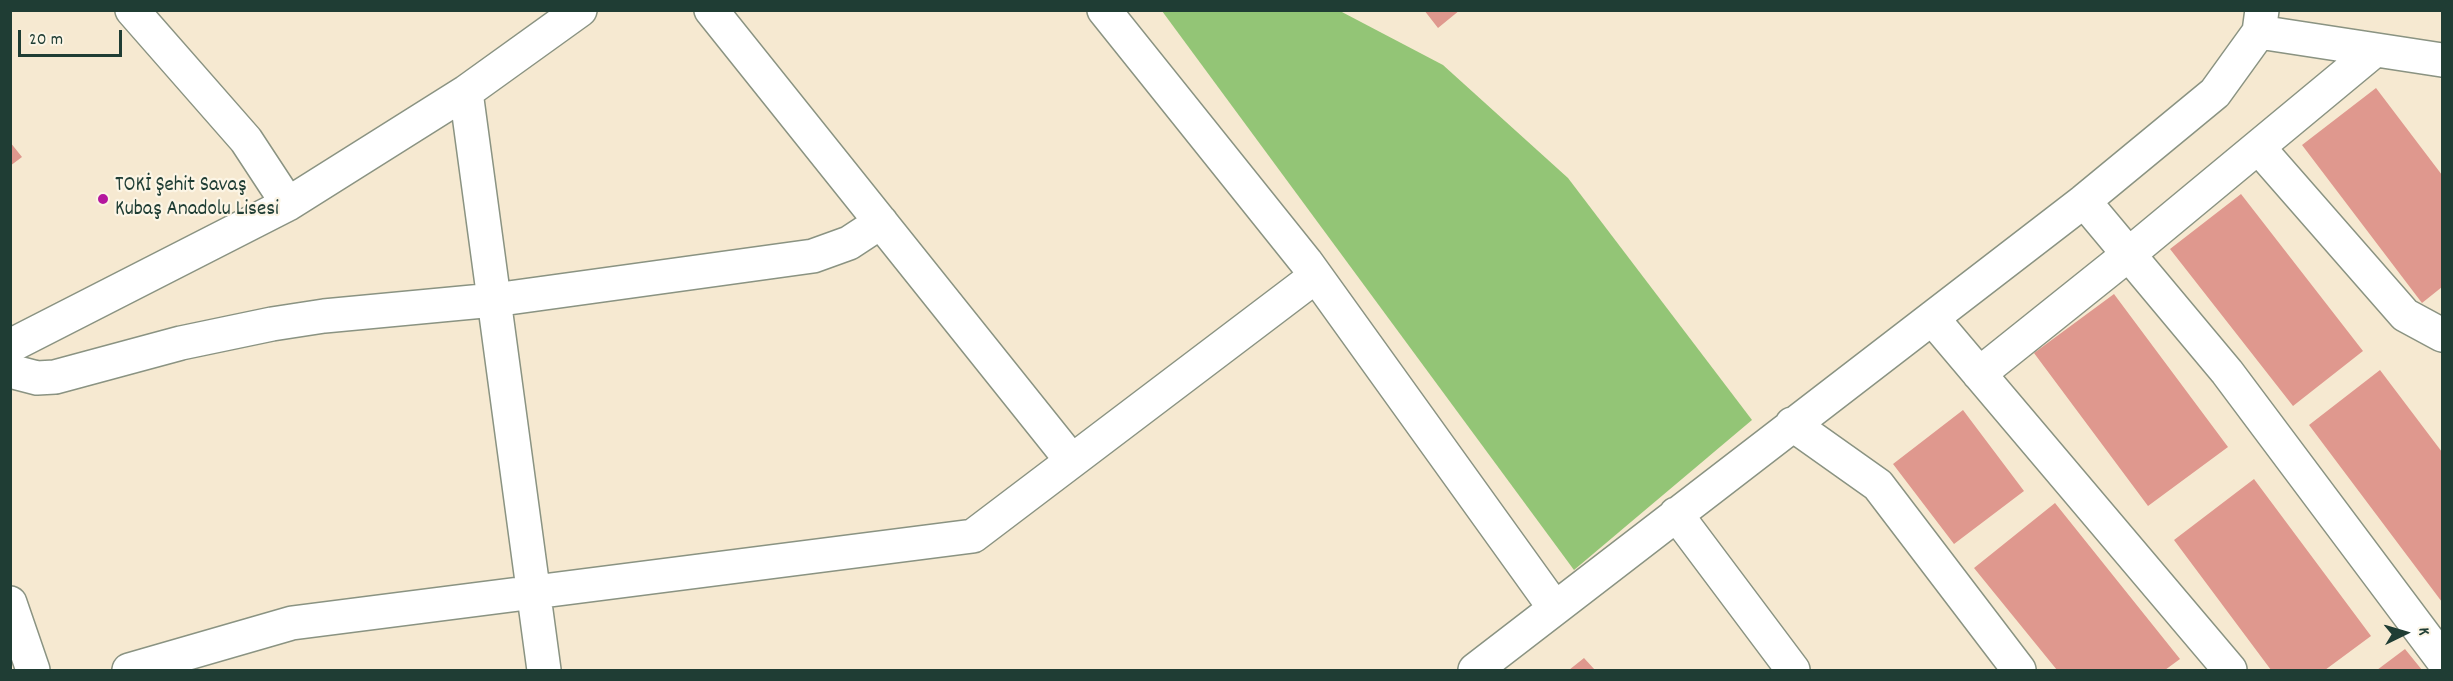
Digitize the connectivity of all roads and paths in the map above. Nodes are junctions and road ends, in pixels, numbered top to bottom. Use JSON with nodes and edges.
{"nodes":[{"id":1,"x":132,"y":10,"type":"edge"},
{"id":2,"x":580,"y":10,"type":"edge"},
{"id":3,"x":711,"y":10,"type":"edge"},
{"id":4,"x":1104,"y":10,"type":"edge"},
{"id":5,"x":2260,"y":21,"type":"edge"},
{"id":6,"x":2375,"y":50,"type":"junction"},
{"id":7,"x":2442,"y":60,"type":"edge"},
{"id":8,"x":466,"y":92,"type":"junction"},
{"id":9,"x":2258,"y":147,"type":"junction"},
{"id":10,"x":2084,"y":201,"type":"junction"},
{"id":11,"x":288,"y":204,"type":"junction"},
{"id":12,"x":881,"y":222,"type":"junction"},
{"id":13,"x":2129,"y":254,"type":"junction"},
{"id":14,"x":1316,"y":276,"type":"junction"},
{"id":15,"x":494,"y":300,"type":"junction"},
{"id":16,"x":1932,"y":318,"type":"junction"},
{"id":17,"x":2442,"y":335,"type":"edge"},
{"id":18,"x":10,"y":346,"type":"edge"},
{"id":19,"x":10,"y":371,"type":"edge"},
{"id":20,"x":1979,"y":374,"type":"junction"},
{"id":21,"x":1792,"y":424,"type":"junction"},
{"id":22,"x":1072,"y":461,"type":"junction"},
{"id":23,"x":1676,"y":514,"type":"junction"},
{"id":24,"x":534,"y":592,"type":"junction"},
{"id":25,"x":10,"y":603,"type":"edge"},
{"id":26,"x":1554,"y":607,"type":"junction"},
{"id":27,"x":2442,"y":659,"type":"edge"},
{"id":28,"x":33,"y":670,"type":"edge"},
{"id":29,"x":129,"y":670,"type":"edge"},
{"id":30,"x":544,"y":670,"type":"edge"},
{"id":31,"x":1475,"y":670,"type":"edge"},
{"id":32,"x":1793,"y":670,"type":"edge"},
{"id":33,"x":2019,"y":670,"type":"edge"},
{"id":34,"x":2230,"y":670,"type":"edge"}],
"edges":[{"from":1,"to":11,"type":"street"},
{"from":2,"to":8,"type":"street"},
{"from":3,"to":12,"type":"street"},
{"from":4,"to":14,"type":"street"},
{"from":5,"to":6,"type":"street"},
{"from":5,"to":10,"type":"street"},
{"from":6,"to":7,"type":"street"},
{"from":6,"to":9,"type":"street"},
{"from":8,"to":11,"type":"street"},
{"from":8,"to":15,"type":"street"},
{"from":9,"to":13,"type":"street"},
{"from":9,"to":17,"type":"street"},
{"from":10,"to":13,"type":"street"},
{"from":10,"to":16,"type":"street"},
{"from":11,"to":18,"type":"street"},
{"from":12,"to":15,"type":"street"},
{"from":12,"to":22,"type":"street"},
{"from":13,"to":20,"type":"street"},
{"from":13,"to":27,"type":"street"},
{"from":14,"to":22,"type":"street"},
{"from":14,"to":26,"type":"street"},
{"from":15,"to":19,"type":"street"},
{"from":15,"to":24,"type":"street"},
{"from":16,"to":20,"type":"street"},
{"from":16,"to":21,"type":"street"},
{"from":20,"to":34,"type":"street"},
{"from":21,"to":23,"type":"street"},
{"from":21,"to":33,"type":"street"},
{"from":22,"to":24,"type":"street"},
{"from":23,"to":26,"type":"street"},
{"from":23,"to":32,"type":"street"},
{"from":24,"to":29,"type":"street"},
{"from":24,"to":30,"type":"street"},
{"from":25,"to":28,"type":"street"},
{"from":26,"to":31,"type":"street"}]}
